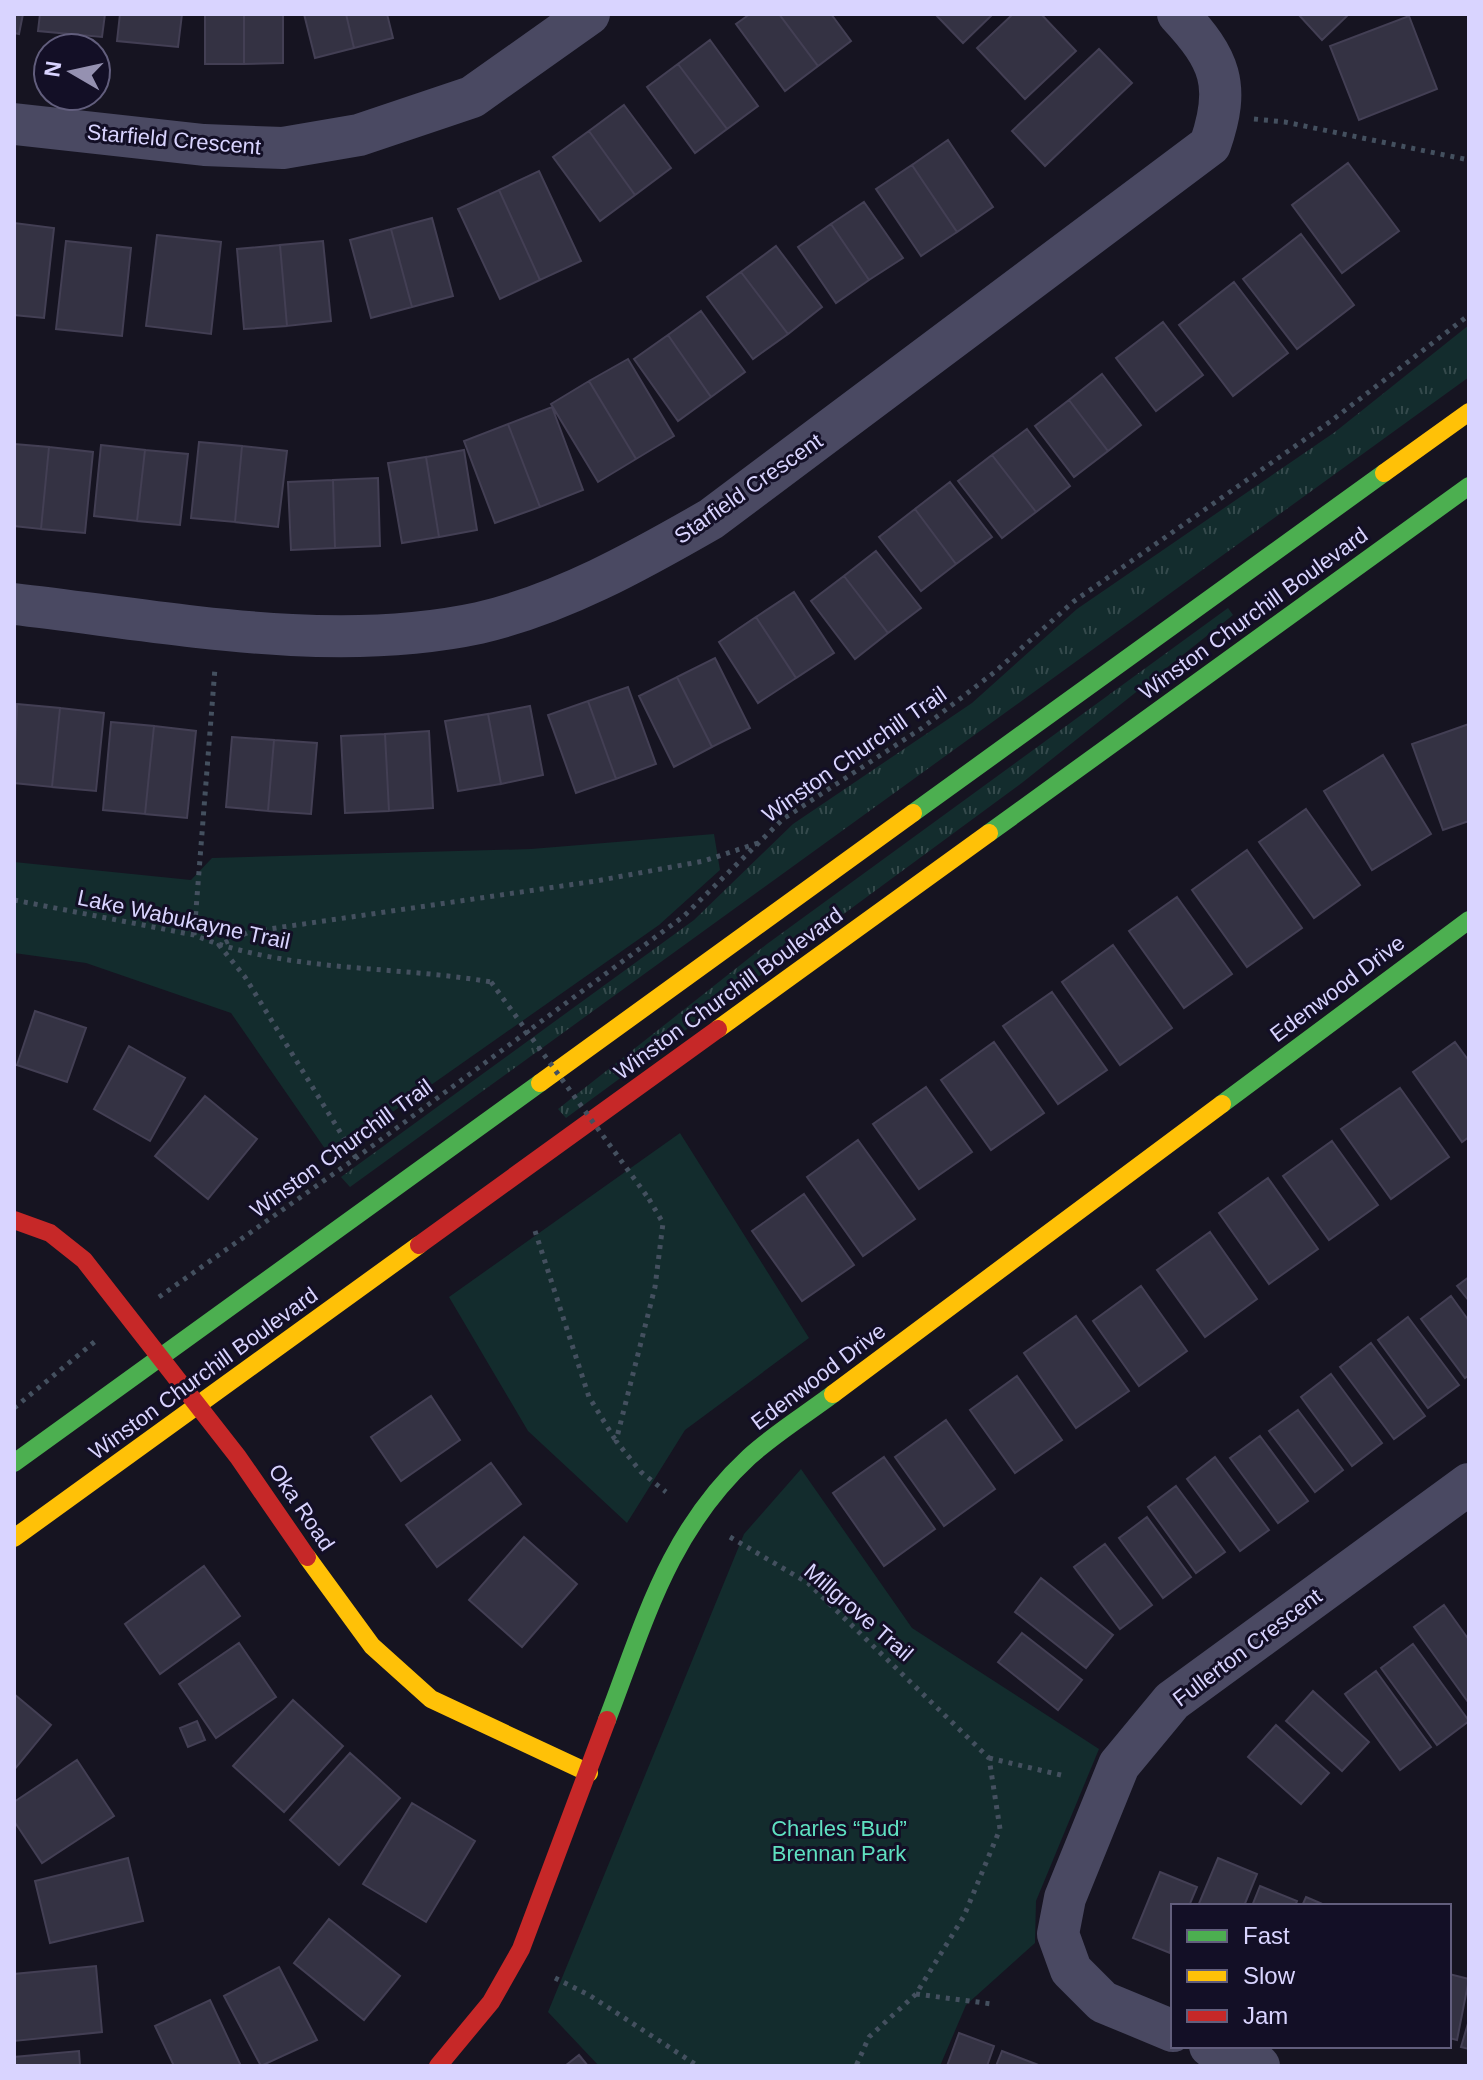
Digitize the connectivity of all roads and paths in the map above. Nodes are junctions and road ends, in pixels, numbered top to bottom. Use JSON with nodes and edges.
{"nodes":[{"id":1,"x":589,"y":14,"type":"edge"},
{"id":2,"x":1178,"y":14,"type":"edge"},
{"id":3,"x":1220,"y":116,"type":"junction"},
{"id":4,"x":14,"y":124,"type":"edge"},
{"id":5,"x":1469,"y":160,"type":"edge"},
{"id":6,"x":1469,"y":315,"type":"edge"},
{"id":7,"x":1469,"y":412,"type":"edge"},
{"id":8,"x":1469,"y":486,"type":"edge"},
{"id":9,"x":14,"y":604,"type":"edge"},
{"id":10,"x":218,"y":627,"type":"junction"},
{"id":11,"x":759,"y":843,"type":"junction"},
{"id":12,"x":14,"y":900,"type":"edge"},
{"id":13,"x":1469,"y":920,"type":"edge"},
{"id":14,"x":194,"y":935,"type":"junction"},
{"id":15,"x":219,"y":945,"type":"junction"},
{"id":16,"x":356,"y":1158,"type":"junction"},
{"id":17,"x":14,"y":1220,"type":"edge"},
{"id":18,"x":535,"y":1231,"type":"dead end"},
{"id":19,"x":184,"y":1280,"type":"dead end"},
{"id":20,"x":74,"y":1356,"type":"dead end"},
{"id":21,"x":161,"y":1356,"type":"junction"},
{"id":22,"x":199,"y":1405,"type":"junction"},
{"id":23,"x":14,"y":1408,"type":"edge"},
{"id":24,"x":616,"y":1441,"type":"junction"},
{"id":25,"x":14,"y":1463,"type":"edge"},
{"id":26,"x":1469,"y":1484,"type":"edge"},
{"id":27,"x":696,"y":1517,"type":"junction"},
{"id":28,"x":14,"y":1538,"type":"edge"},
{"id":29,"x":989,"y":1758,"type":"junction"},
{"id":30,"x":589,"y":1773,"type":"junction"},
{"id":31,"x":1065,"y":1776,"type":"dead end"},
{"id":32,"x":555,"y":1978,"type":"dead end"},
{"id":33,"x":916,"y":1994,"type":"junction"},
{"id":34,"x":992,"y":2004,"type":"dead end"},
{"id":35,"x":1171,"y":2030,"type":"edge"},
{"id":36,"x":1215,"y":2048,"type":"edge"},
{"id":37,"x":438,"y":2066,"type":"edge"},
{"id":38,"x":698,"y":2066,"type":"edge"},
{"id":39,"x":856,"y":2066,"type":"edge"},
{"id":40,"x":1259,"y":2066,"type":"edge"}],
"edges":[{"from":1,"to":4,"type":"street","name":"Starfield Crescent"},
{"from":2,"to":3,"type":"street","name":"Starfield Crescent"},
{"from":3,"to":5,"type":"path"},
{"from":3,"to":10,"type":"street","name":"Starfield Crescent"},
{"from":6,"to":11,"type":"path","name":"Winston Churchill Trail"},
{"from":7,"to":21,"type":"main road","name":"Winston Churchill Boulevard"},
{"from":8,"to":22,"type":"main road","name":"Winston Churchill Boulevard"},
{"from":9,"to":10,"type":"street","name":"Starfield Crescent"},
{"from":10,"to":14,"type":"path"},
{"from":11,"to":15,"type":"path"},
{"from":11,"to":16,"type":"path","name":"Winston Churchill Trail"},
{"from":12,"to":14,"type":"path","name":"Lake Wabukayne Trail"},
{"from":13,"to":27,"type":"main road","name":"Edenwood Drive"},
{"from":14,"to":15,"type":"path","name":"Lake Wabukayne Trail"},
{"from":15,"to":16,"type":"path"},
{"from":15,"to":24,"type":"path","name":"Lake Wabukayne Trail","bridge":true},
{"from":16,"to":19,"type":"path","name":"Winston Churchill Trail"},
{"from":17,"to":21,"type":"main road","name":"Oka Road"},
{"from":18,"to":24,"type":"path","name":"Millgrove Trail"},
{"from":20,"to":23,"type":"path"},
{"from":21,"to":22,"type":"main road","name":"Oka Road"},
{"from":21,"to":25,"type":"main road","name":"Winston Churchill Boulevard"},
{"from":22,"to":28,"type":"main road","name":"Winston Churchill Boulevard"},
{"from":22,"to":30,"type":"main road","name":"Oka Road"},
{"from":24,"to":27,"type":"path","name":"Millgrove Trail"},
{"from":26,"to":35,"type":"street","name":"Fullerton Crescent"},
{"from":27,"to":29,"type":"path","name":"Millgrove Trail"},
{"from":27,"to":30,"type":"main road","name":"Edenwood Drive"},
{"from":29,"to":31,"type":"path"},
{"from":29,"to":33,"type":"path"},
{"from":30,"to":37,"type":"main road","name":"Edenwood Drive"},
{"from":32,"to":38,"type":"path"},
{"from":33,"to":34,"type":"path"},
{"from":33,"to":39,"type":"path"},
{"from":36,"to":40,"type":"street"}]}
